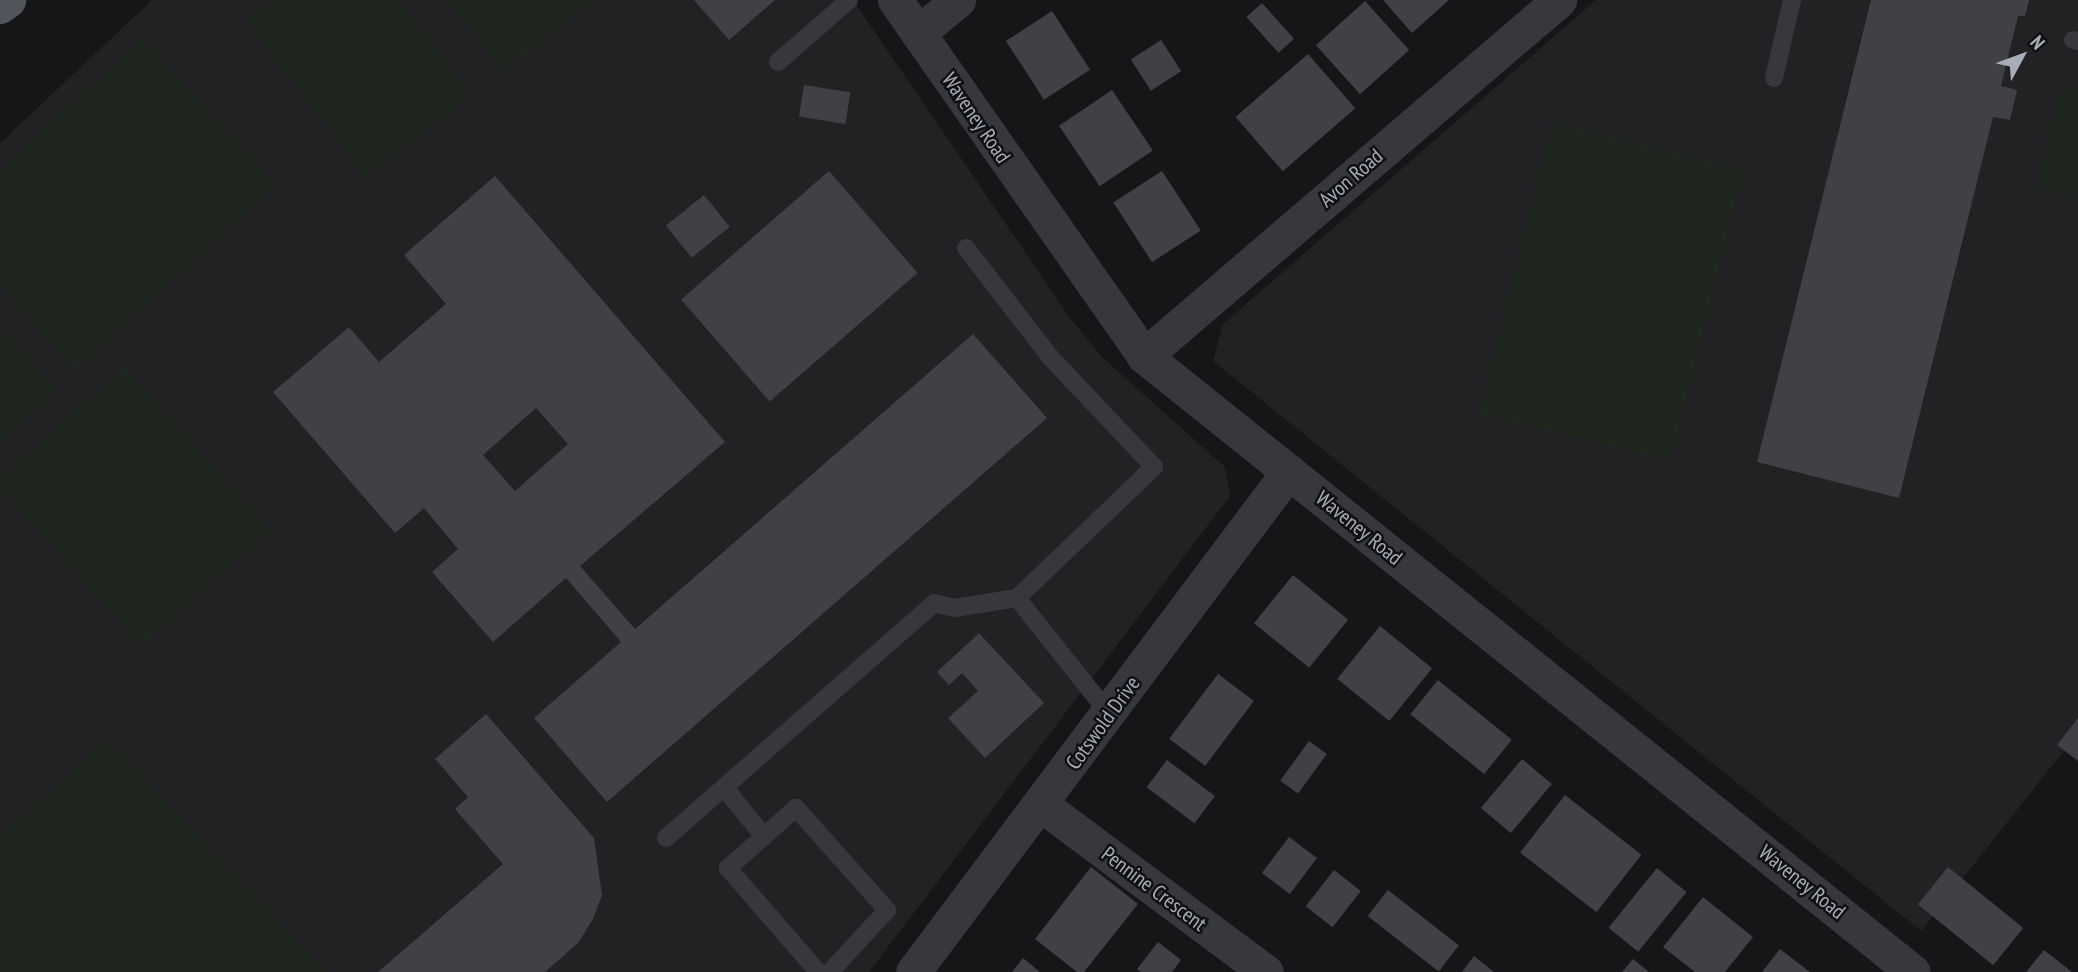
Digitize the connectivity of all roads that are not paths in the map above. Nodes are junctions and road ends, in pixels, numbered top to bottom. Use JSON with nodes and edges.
{"nodes":[{"id":1,"x":7,"y":0,"type":"edge"},
{"id":2,"x":849,"y":0,"type":"edge"},
{"id":3,"x":895,"y":0,"type":"edge"},
{"id":4,"x":958,"y":0,"type":"edge"},
{"id":5,"x":1559,"y":0,"type":"edge"},
{"id":6,"x":1792,"y":0,"type":"edge"},
{"id":7,"x":0,"y":5,"type":"edge"},
{"id":8,"x":918,"y":33,"type":"junction"},
{"id":9,"x":778,"y":62,"type":"dead end"},
{"id":10,"x":1774,"y":78,"type":"dead end"},
{"id":11,"x":966,"y":248,"type":"dead end"},
{"id":12,"x":1144,"y":356,"type":"junction"},
{"id":13,"x":1289,"y":471,"type":"junction"},
{"id":14,"x":1017,"y":598,"type":"junction"},
{"id":15,"x":1110,"y":715,"type":"junction"},
{"id":16,"x":723,"y":787,"type":"junction"},
{"id":17,"x":1043,"y":806,"type":"junction"},
{"id":18,"x":764,"y":837,"type":"junction"},
{"id":19,"x":666,"y":838,"type":"dead end"},
{"id":20,"x":818,"y":972,"type":"edge"},
{"id":21,"x":830,"y":972,"type":"edge"},
{"id":22,"x":914,"y":972,"type":"edge"},
{"id":23,"x":1266,"y":972,"type":"edge"},
{"id":24,"x":1913,"y":972,"type":"edge"}],
"edges":[{"from":1,"to":7,"type":"main road"},
{"from":2,"to":9,"type":"lane"},
{"from":3,"to":8,"type":"street","name":"Waveney Road"},
{"from":4,"to":8,"type":"street"},
{"from":5,"to":12,"type":"street","name":"Avon Road"},
{"from":6,"to":10,"type":"lane"},
{"from":8,"to":12,"type":"street","name":"Waveney Road"},
{"from":11,"to":14,"type":"lane"},
{"from":12,"to":13,"type":"street","name":"Waveney Road"},
{"from":13,"to":15,"type":"street","name":"Cotswold Drive"},
{"from":13,"to":24,"type":"street","name":"Waveney Road"},
{"from":14,"to":15,"type":"lane"},
{"from":14,"to":16,"type":"lane"},
{"from":15,"to":17,"type":"street","name":"Cotswold Drive"},
{"from":16,"to":18,"type":"lane"},
{"from":16,"to":19,"type":"lane"},
{"from":17,"to":22,"type":"street","name":"Cotswold Drive"},
{"from":17,"to":23,"type":"street","name":"Pennine Crescent"},
{"from":18,"to":20,"type":"lane"},
{"from":18,"to":21,"type":"lane"}]}
